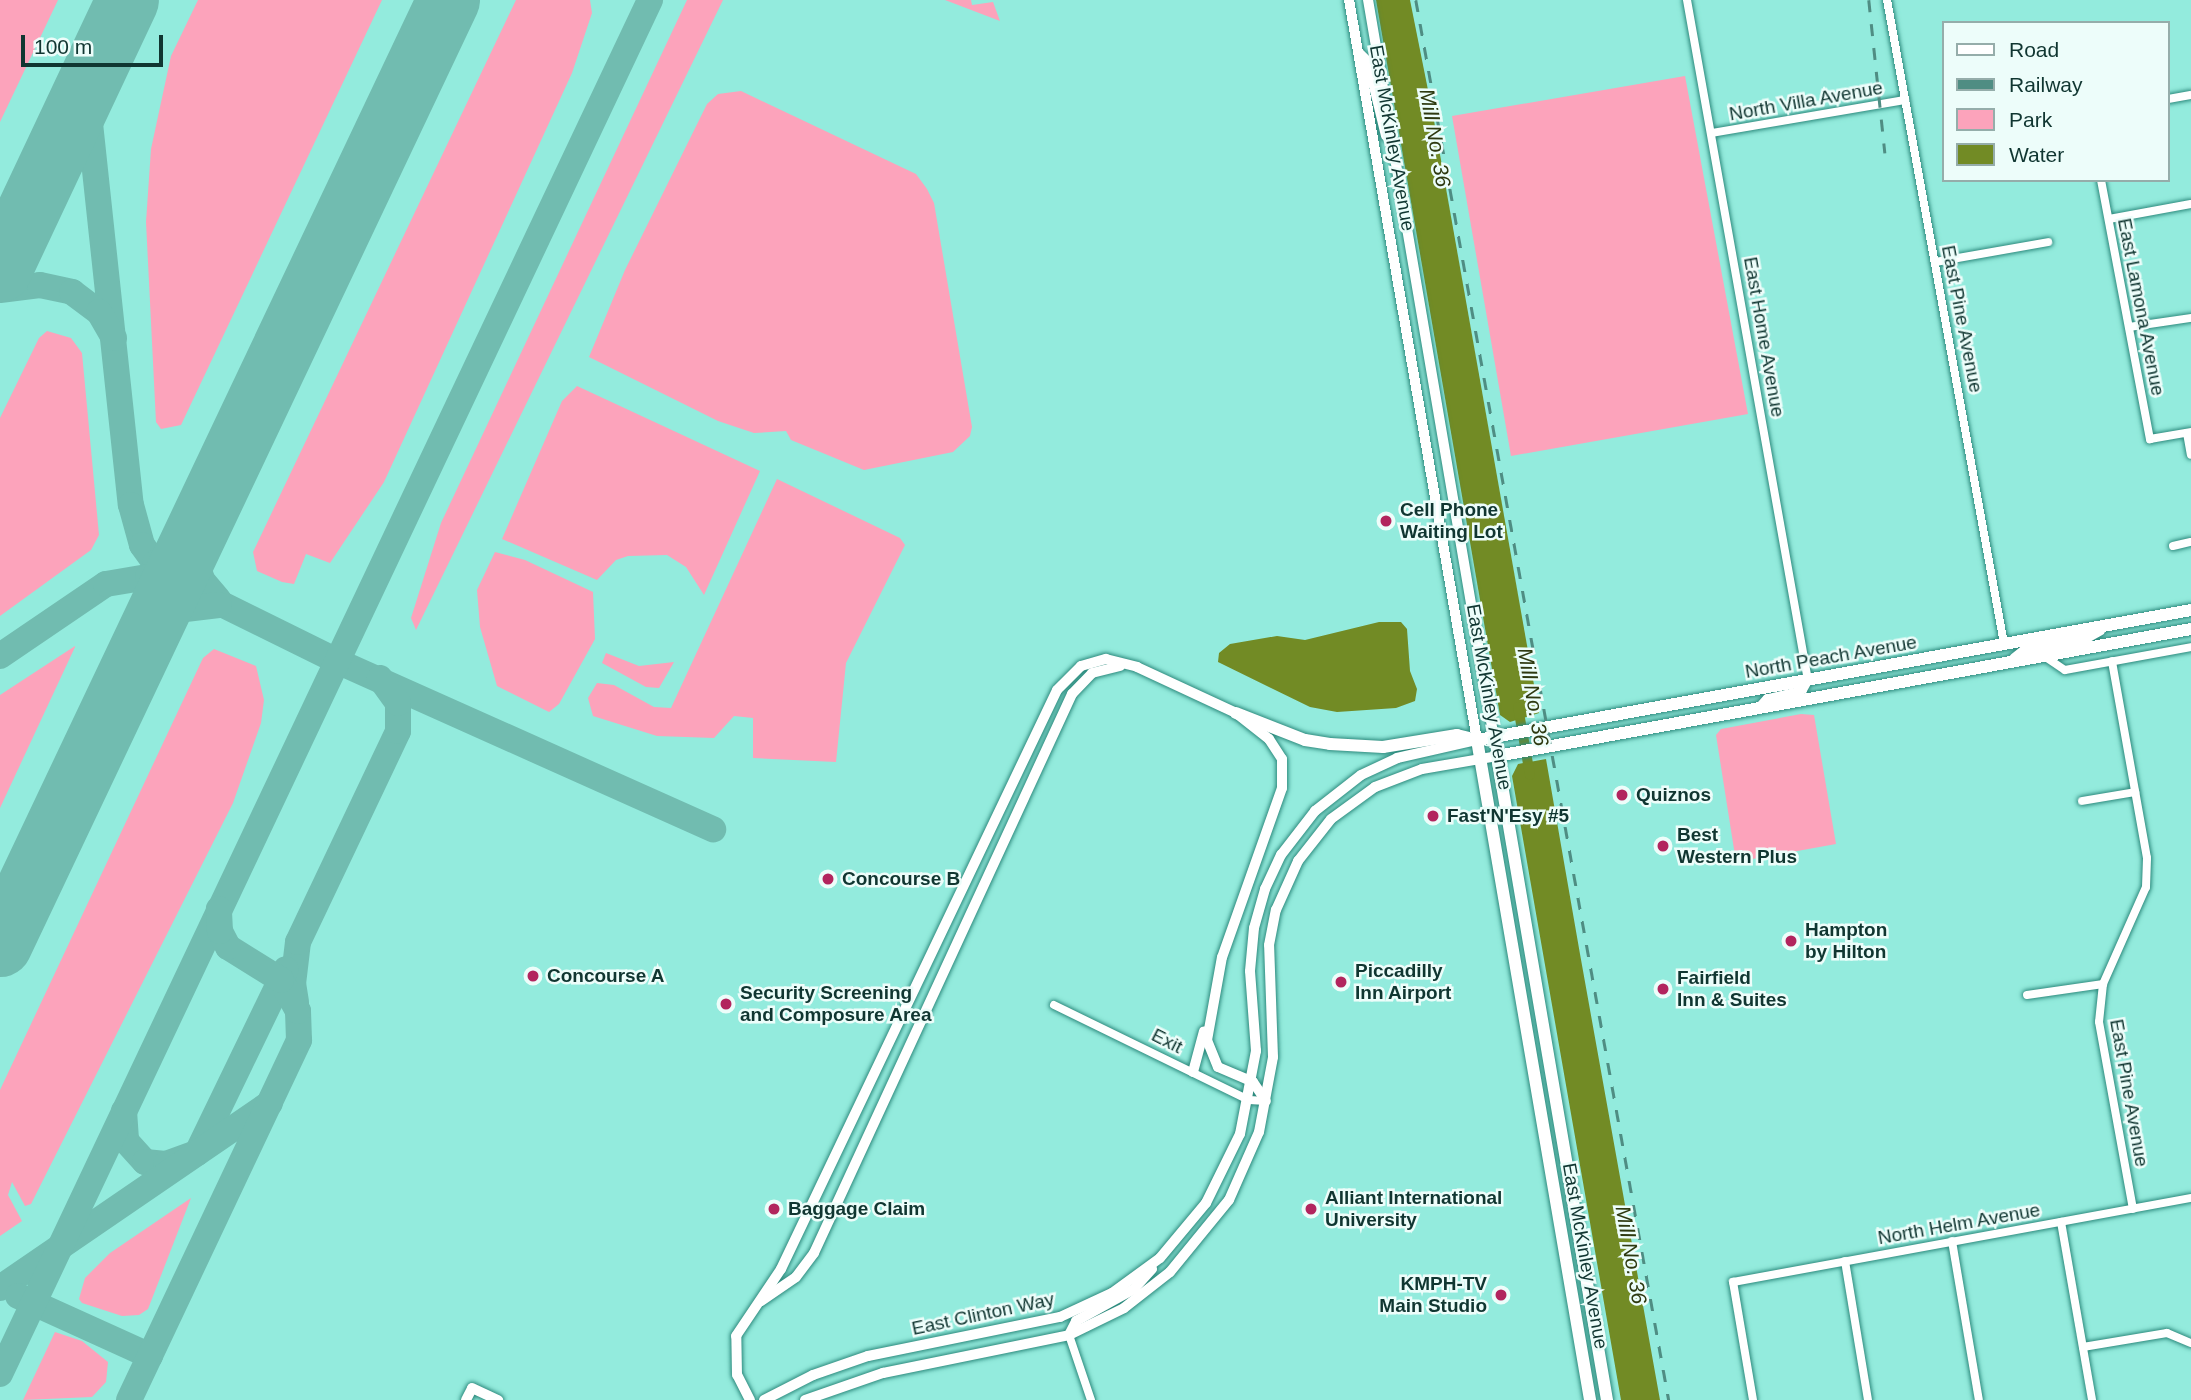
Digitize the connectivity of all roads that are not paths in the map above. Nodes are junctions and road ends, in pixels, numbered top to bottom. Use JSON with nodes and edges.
{"nodes":[{"id":1,"x":1349,"y":0,"type":"edge"},
{"id":2,"x":1357,"y":0,"type":"edge"},
{"id":3,"x":1368,"y":0,"type":"edge"},
{"id":4,"x":1687,"y":0,"type":"edge"},
{"id":5,"x":1887,"y":0,"type":"edge"},
{"id":6,"x":1374,"y":34,"type":"junction"},
{"id":7,"x":1358,"y":52,"type":"junction"},
{"id":8,"x":2191,"y":95,"type":"edge"},
{"id":9,"x":2170,"y":99,"type":"edge"},
{"id":10,"x":1905,"y":100,"type":"junction"},
{"id":11,"x":1712,"y":133,"type":"junction"},
{"id":12,"x":1396,"y":161,"type":"junction"},
{"id":13,"x":2101,"y":182,"type":"edge"},
{"id":14,"x":2191,"y":204,"type":"edge"},
{"id":15,"x":2109,"y":219,"type":"junction"},
{"id":16,"x":2048,"y":242,"type":"dead end"},
{"id":17,"x":1935,"y":262,"type":"junction"},
{"id":18,"x":2191,"y":317,"type":"edge"},
{"id":19,"x":2129,"y":327,"type":"junction"},
{"id":20,"x":2189,"y":433,"type":"edge"},
{"id":21,"x":2191,"y":455,"type":"edge"},
{"id":22,"x":2191,"y":542,"type":"edge"},
{"id":23,"x":2173,"y":545,"type":"dead end"},
{"id":24,"x":2191,"y":610,"type":"edge"},
{"id":25,"x":2108,"y":625,"type":"junction"},
{"id":26,"x":2191,"y":628,"type":"edge"},
{"id":27,"x":2004,"y":644,"type":"junction"},
{"id":28,"x":2191,"y":647,"type":"edge"},
{"id":29,"x":2045,"y":656,"type":"junction"},
{"id":30,"x":2112,"y":661,"type":"junction"},
{"id":31,"x":2013,"y":662,"type":"junction"},
{"id":32,"x":1137,"y":667,"type":"junction"},
{"id":33,"x":1808,"y":681,"type":"junction"},
{"id":34,"x":1905,"y":682,"type":"junction"},
{"id":35,"x":1757,"y":709,"type":"junction"},
{"id":36,"x":1236,"y":713,"type":"junction"},
{"id":37,"x":1494,"y":737,"type":"junction"},
{"id":38,"x":1477,"y":740,"type":"junction"},
{"id":39,"x":1497,"y":756,"type":"junction"},
{"id":40,"x":1480,"y":759,"type":"junction"},
{"id":41,"x":2135,"y":792,"type":"junction"},
{"id":42,"x":2082,"y":801,"type":"dead end"},
{"id":43,"x":947,"y":921,"type":"junction"},
{"id":44,"x":965,"y":930,"type":"junction"},
{"id":45,"x":2103,"y":984,"type":"junction"},
{"id":46,"x":2027,"y":995,"type":"dead end"},
{"id":47,"x":1054,"y":1005,"type":"dead end"},
{"id":48,"x":1210,"y":1005,"type":"junction"},
{"id":49,"x":1523,"y":1010,"type":"junction"},
{"id":50,"x":1194,"y":1072,"type":"junction"},
{"id":51,"x":1252,"y":1082,"type":"junction"},
{"id":52,"x":1249,"y":1100,"type":"junction"},
{"id":53,"x":1266,"y":1101,"type":"junction"},
{"id":54,"x":1563,"y":1142,"type":"junction"},
{"id":55,"x":2191,"y":1198,"type":"edge"},
{"id":56,"x":2133,"y":1209,"type":"junction"},
{"id":57,"x":2061,"y":1222,"type":"junction"},
{"id":58,"x":1952,"y":1241,"type":"junction"},
{"id":59,"x":1160,"y":1258,"type":"junction"},
{"id":60,"x":1845,"y":1261,"type":"junction"},
{"id":61,"x":757,"y":1303,"type":"junction"},
{"id":62,"x":1069,"y":1335,"type":"junction"},
{"id":63,"x":2191,"y":1343,"type":"edge"},
{"id":64,"x":2083,"y":1347,"type":"junction"},
{"id":65,"x":767,"y":1399,"type":"edge"},
{"id":66,"x":466,"y":1400,"type":"edge"},
{"id":67,"x":498,"y":1400,"type":"edge"},
{"id":68,"x":750,"y":1400,"type":"edge"},
{"id":69,"x":805,"y":1400,"type":"edge"},
{"id":70,"x":1091,"y":1400,"type":"edge"},
{"id":71,"x":1590,"y":1400,"type":"edge"},
{"id":72,"x":1607,"y":1400,"type":"edge"},
{"id":73,"x":1753,"y":1400,"type":"edge"},
{"id":74,"x":1868,"y":1400,"type":"edge"},
{"id":75,"x":1979,"y":1400,"type":"edge"},
{"id":76,"x":2092,"y":1400,"type":"edge"}],
"edges":[{"from":1,"to":7,"type":"main road","name":"East McKinley Avenue"},
{"from":2,"to":6,"type":"main road"},
{"from":3,"to":6,"type":"main road","name":"East McKinley Avenue"},
{"from":4,"to":11,"type":"street","name":"East Home Avenue"},
{"from":5,"to":10,"type":"street","name":"East Pine Avenue"},
{"from":6,"to":12,"type":"main road","name":"East McKinley Avenue"},
{"from":7,"to":12,"type":"main road"},
{"from":7,"to":38,"type":"main road","name":"East McKinley Avenue"},
{"from":8,"to":9,"type":"street"},
{"from":10,"to":11,"type":"street","name":"North Villa Avenue"},
{"from":10,"to":17,"type":"street","name":"East Pine Avenue"},
{"from":11,"to":33,"type":"street","name":"East Home Avenue"},
{"from":12,"to":37,"type":"main road","name":"East McKinley Avenue"},
{"from":13,"to":15,"type":"street","name":"East Lamona Avenue"},
{"from":14,"to":15,"type":"street"},
{"from":15,"to":19,"type":"street","name":"East Lamona Avenue"},
{"from":16,"to":17,"type":"street"},
{"from":17,"to":27,"type":"street","name":"East Pine Avenue"},
{"from":18,"to":19,"type":"street"},
{"from":19,"to":20,"type":"street","name":"East Lamona Avenue"},
{"from":20,"to":21,"type":"street"},
{"from":22,"to":23,"type":"street"},
{"from":24,"to":25,"type":"main road","name":"North Peach Avenue"},
{"from":25,"to":27,"type":"main road","name":"North Peach Avenue"},
{"from":25,"to":31,"type":"main road"},
{"from":26,"to":29,"type":"main road","name":"North Peach Avenue"},
{"from":27,"to":33,"type":"main road","name":"North Peach Avenue"},
{"from":27,"to":34,"type":"main road"},
{"from":28,"to":30,"type":"street"},
{"from":29,"to":30,"type":"street"},
{"from":29,"to":31,"type":"main road","name":"North Peach Avenue"},
{"from":30,"to":41,"type":"street","name":"East Pine Avenue"},
{"from":31,"to":34,"type":"main road","name":"North Peach Avenue"},
{"from":32,"to":36,"type":"main road"},
{"from":32,"to":43,"type":"main road"},
{"from":32,"to":44,"type":"main road"},
{"from":33,"to":35,"type":"street"},
{"from":33,"to":37,"type":"main road","name":"North Peach Avenue"},
{"from":34,"to":35,"type":"main road","name":"North Peach Avenue"},
{"from":35,"to":39,"type":"main road","name":"North Peach Avenue"},
{"from":36,"to":38,"type":"main road","name":"North Peach Avenue"},
{"from":36,"to":48,"type":"main road"},
{"from":37,"to":38,"type":"main road","name":"North Peach Avenue"},
{"from":37,"to":39,"type":"main road","name":"East McKinley Avenue"},
{"from":38,"to":40,"type":"main road","name":"East McKinley Avenue"},
{"from":38,"to":51,"type":"main road","name":"East Clinton Way"},
{"from":39,"to":40,"type":"main road","name":"North Peach Avenue"},
{"from":39,"to":54,"type":"main road","name":"East McKinley Avenue"},
{"from":40,"to":49,"type":"main road","name":"East McKinley Avenue"},
{"from":40,"to":53,"type":"main road","name":"East Clinton Way"},
{"from":41,"to":42,"type":"street"},
{"from":41,"to":45,"type":"street","name":"East Pine Avenue"},
{"from":43,"to":44,"type":"main road"},
{"from":43,"to":61,"type":"main road"},
{"from":44,"to":61,"type":"main road"},
{"from":45,"to":46,"type":"street"},
{"from":45,"to":56,"type":"street","name":"East Pine Avenue"},
{"from":47,"to":50,"type":"street","name":"Exit"},
{"from":48,"to":50,"type":"main road"},
{"from":48,"to":51,"type":"main road"},
{"from":49,"to":54,"type":"main road"},
{"from":49,"to":71,"type":"main road","name":"East McKinley Avenue"},
{"from":50,"to":52,"type":"street","name":"Exit"},
{"from":51,"to":52,"type":"main road","name":"East Clinton Way"},
{"from":51,"to":53,"type":"main road"},
{"from":52,"to":53,"type":"street","name":"Exit"},
{"from":52,"to":59,"type":"main road","name":"East Clinton Way"},
{"from":53,"to":62,"type":"main road","name":"East Clinton Way"},
{"from":54,"to":72,"type":"main road","name":"East McKinley Avenue"},
{"from":55,"to":56,"type":"street","name":"North Helm Avenue"},
{"from":56,"to":57,"type":"street","name":"North Helm Avenue"},
{"from":57,"to":58,"type":"street","name":"North Helm Avenue"},
{"from":57,"to":64,"type":"street"},
{"from":58,"to":60,"type":"street","name":"North Helm Avenue"},
{"from":58,"to":75,"type":"street"},
{"from":59,"to":62,"type":"main road"},
{"from":59,"to":65,"type":"main road","name":"East Clinton Way"},
{"from":60,"to":73,"type":"street","name":"North Helm Avenue"},
{"from":60,"to":74,"type":"street"},
{"from":61,"to":68,"type":"main road"},
{"from":62,"to":69,"type":"main road","name":"East Clinton Way"},
{"from":62,"to":70,"type":"street"},
{"from":63,"to":64,"type":"street"},
{"from":64,"to":76,"type":"street"},
{"from":66,"to":67,"type":"street"}]}
